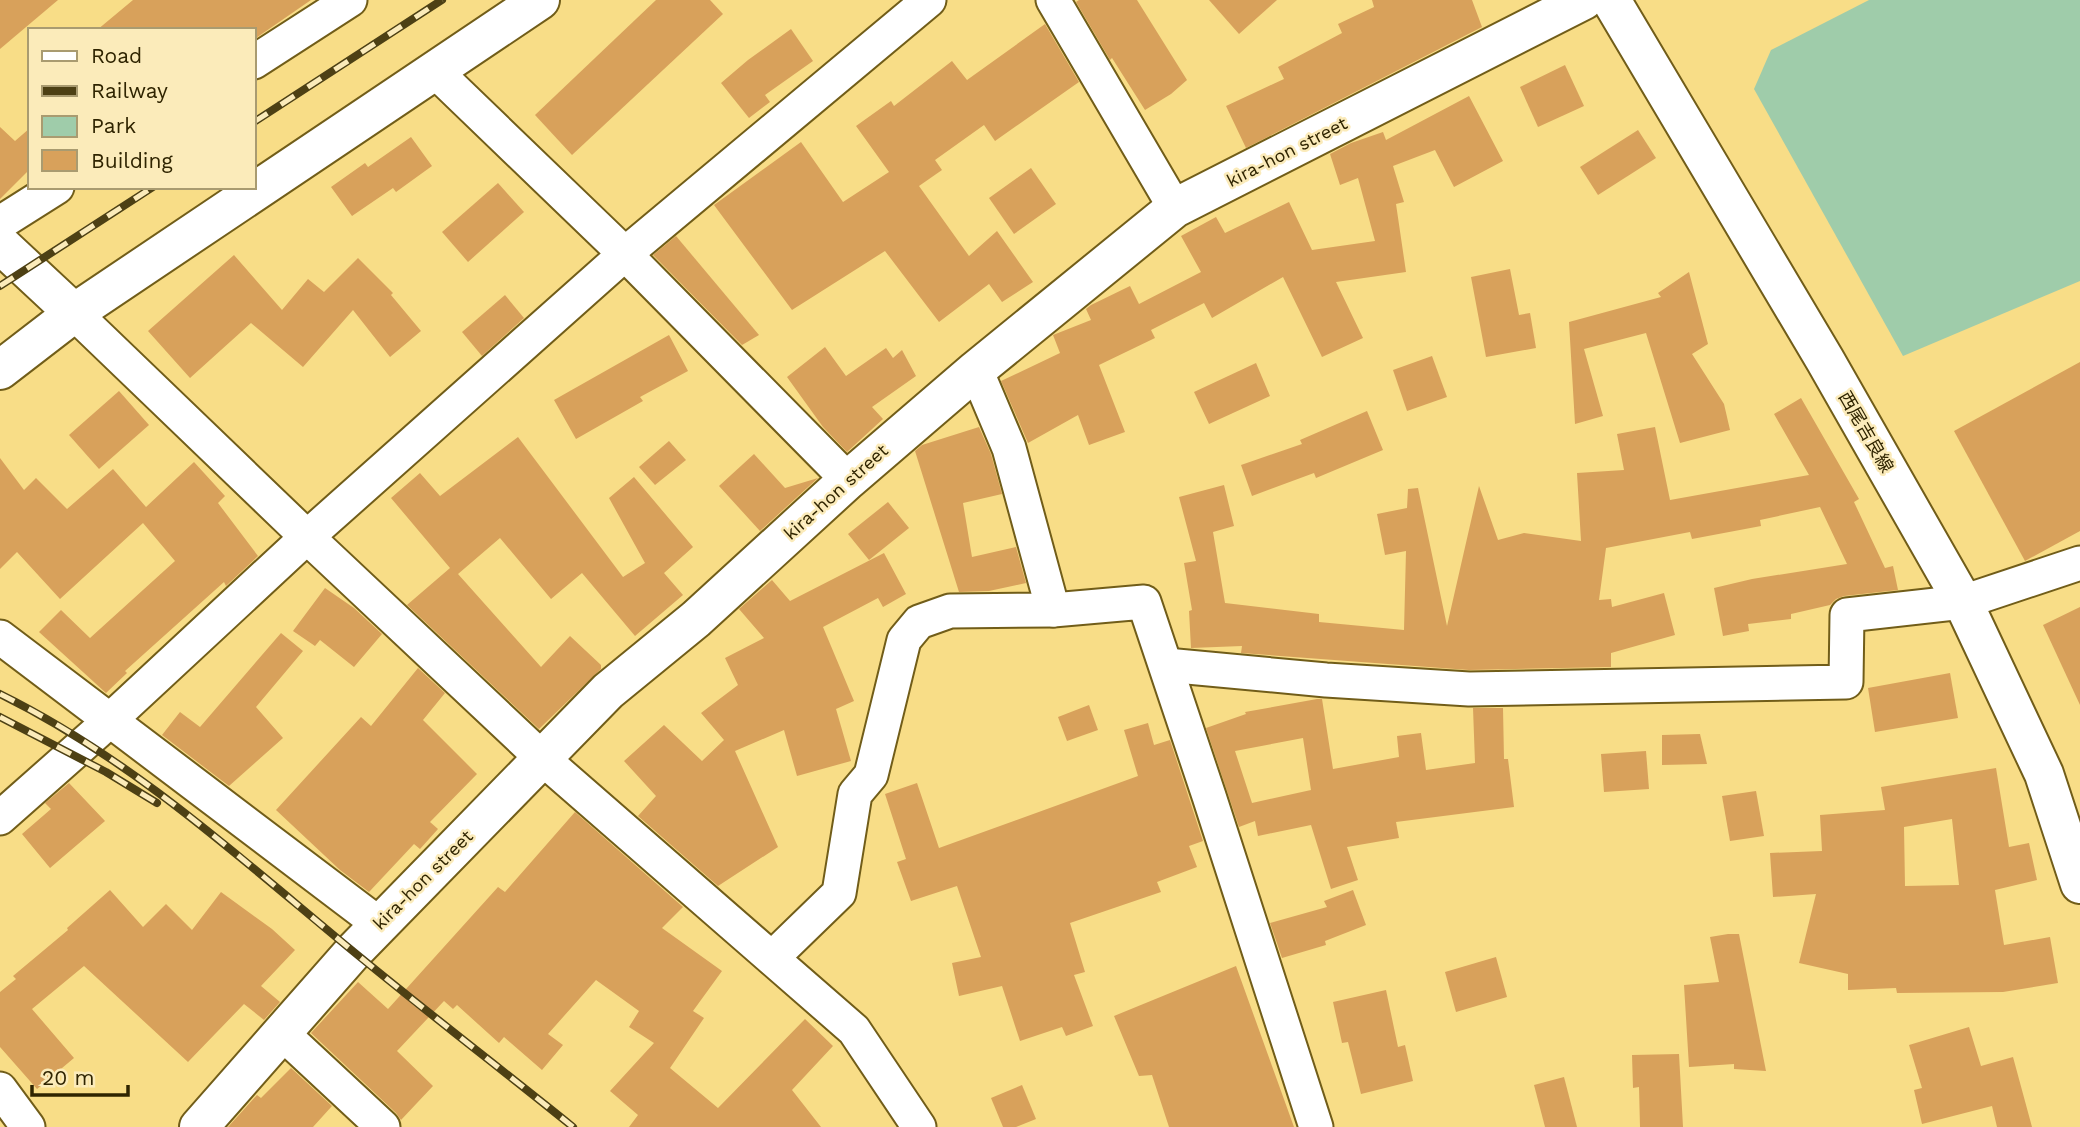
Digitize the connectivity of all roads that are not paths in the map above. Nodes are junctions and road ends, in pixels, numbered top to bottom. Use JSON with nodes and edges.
{"nodes":[{"id":1,"x":350,"y":0,"type":"edge"},
{"id":2,"x":540,"y":0,"type":"edge"},
{"id":3,"x":1053,"y":0,"type":"edge"},
{"id":4,"x":1584,"y":0,"type":"edge"},
{"id":5,"x":1611,"y":0,"type":"edge"},
{"id":6,"x":917,"y":4,"type":"edge"},
{"id":7,"x":256,"y":61,"type":"edge"},
{"id":8,"x":435,"y":71,"type":"junction"},
{"id":9,"x":54,"y":189,"type":"edge"},
{"id":10,"x":1175,"y":208,"type":"junction"},
{"id":11,"x":0,"y":223,"type":"edge"},
{"id":12,"x":0,"y":244,"type":"edge"},
{"id":13,"x":625,"y":254,"type":"junction"},
{"id":14,"x":74,"y":313,"type":"junction"},
{"id":15,"x":0,"y":370,"type":"edge"},
{"id":16,"x":976,"y":370,"type":"junction"},
{"id":17,"x":848,"y":480,"type":"junction"},
{"id":18,"x":307,"y":537,"type":"junction"},
{"id":19,"x":2080,"y":563,"type":"edge"},
{"id":20,"x":1964,"y":602,"type":"junction"},
{"id":21,"x":1053,"y":610,"type":"junction"},
{"id":22,"x":0,"y":637,"type":"edge"},
{"id":23,"x":1166,"y":665,"type":"junction"},
{"id":24,"x":108,"y":721,"type":"junction"},
{"id":25,"x":543,"y":759,"type":"junction"},
{"id":26,"x":0,"y":818,"type":"edge"},
{"id":27,"x":2080,"y":884,"type":"edge"},
{"id":28,"x":379,"y":924,"type":"junction"},
{"id":29,"x":772,"y":958,"type":"junction"},
{"id":30,"x":283,"y":1034,"type":"junction"},
{"id":31,"x":0,"y":1089,"type":"edge"},
{"id":32,"x":28,"y":1127,"type":"edge"},
{"id":33,"x":199,"y":1127,"type":"edge"},
{"id":34,"x":383,"y":1127,"type":"edge"},
{"id":35,"x":919,"y":1127,"type":"edge"},
{"id":36,"x":1316,"y":1127,"type":"edge"}],
"edges":[{"from":1,"to":7,"type":"street"},
{"from":2,"to":8,"type":"main road"},
{"from":3,"to":10,"type":"street"},
{"from":4,"to":10,"type":"main road","name":"kira-hon street"},
{"from":5,"to":20,"type":"main road","name":"西尾吉良線"},
{"from":6,"to":13,"type":"street"},
{"from":8,"to":13,"type":"street"},
{"from":8,"to":14,"type":"main road"},
{"from":9,"to":11,"type":"street"},
{"from":10,"to":16,"type":"main road","name":"kira-hon street"},
{"from":12,"to":14,"type":"main road"},
{"from":13,"to":17,"type":"street"},
{"from":13,"to":18,"type":"street"},
{"from":14,"to":15,"type":"main road"},
{"from":14,"to":18,"type":"street"},
{"from":16,"to":17,"type":"main road","name":"kira-hon street"},
{"from":16,"to":21,"type":"street"},
{"from":17,"to":25,"type":"main road","name":"kira-hon street"},
{"from":18,"to":24,"type":"street"},
{"from":18,"to":25,"type":"street"},
{"from":19,"to":20,"type":"street"},
{"from":20,"to":23,"type":"street"},
{"from":20,"to":27,"type":"main road","name":"西尾吉良線"},
{"from":21,"to":23,"type":"street"},
{"from":21,"to":29,"type":"street"},
{"from":22,"to":24,"type":"street"},
{"from":23,"to":36,"type":"street"},
{"from":24,"to":26,"type":"street"},
{"from":24,"to":28,"type":"street"},
{"from":25,"to":28,"type":"main road","name":"kira-hon street"},
{"from":25,"to":29,"type":"street"},
{"from":28,"to":30,"type":"main road","name":"kira-hon street"},
{"from":29,"to":35,"type":"street"},
{"from":30,"to":33,"type":"main road","name":"kira-hon street"},
{"from":30,"to":34,"type":"street"},
{"from":31,"to":32,"type":"street"}]}
